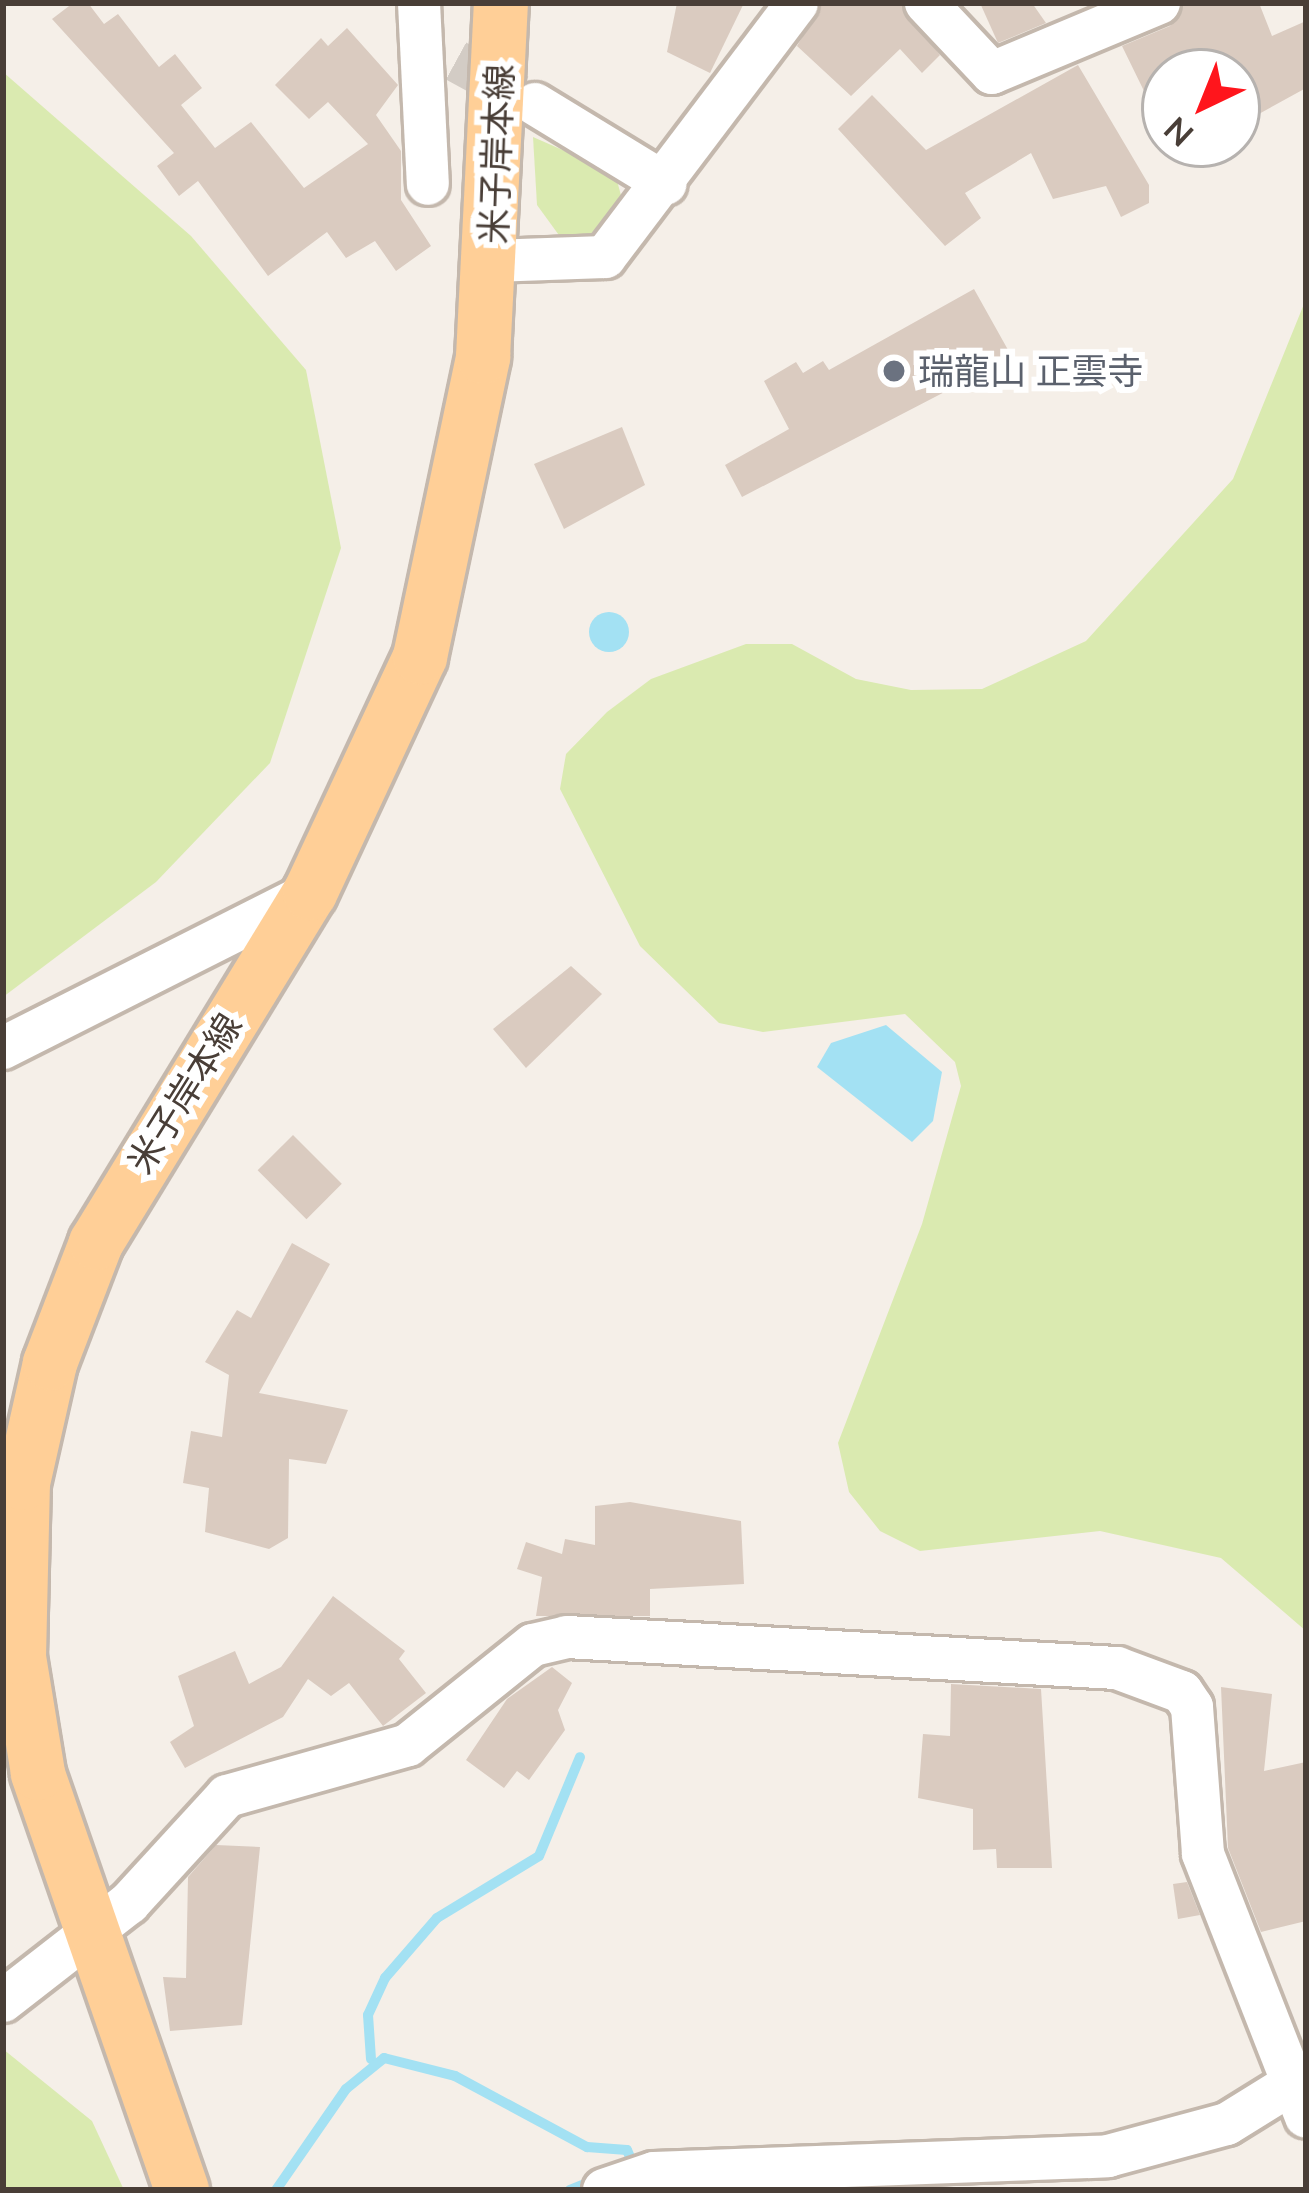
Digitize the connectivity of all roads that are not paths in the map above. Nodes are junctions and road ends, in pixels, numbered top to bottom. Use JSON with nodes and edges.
{"nodes":[{"id":1,"x":501,"y":3,"type":"edge"},
{"id":2,"x":797,"y":3,"type":"edge"},
{"id":3,"x":926,"y":3,"type":"edge"},
{"id":4,"x":1159,"y":3,"type":"edge"},
{"id":5,"x":432,"y":36,"type":"edge"},
{"id":6,"x":535,"y":104,"type":"tunnel mouth"},
{"id":7,"x":428,"y":184,"type":"dead end"},
{"id":8,"x":666,"y":184,"type":"junction"},
{"id":9,"x":491,"y":261,"type":"junction"},
{"id":10,"x":310,"y":893,"type":"junction"},
{"id":11,"x":3,"y":1048,"type":"edge"},
{"id":12,"x":90,"y":1937,"type":"junction"},
{"id":13,"x":3,"y":2002,"type":"edge"},
{"id":14,"x":1302,"y":2090,"type":"edge"},
{"id":15,"x":658,"y":2181,"type":"edge"},
{"id":16,"x":182,"y":2190,"type":"edge"},
{"id":17,"x":604,"y":2190,"type":"edge"}],
"edges":[{"from":1,"to":9,"type":"main road","name":"米子岸本線"},
{"from":2,"to":8,"type":"street"},
{"from":3,"to":4,"type":"street"},
{"from":5,"to":7,"type":"street"},
{"from":6,"to":8,"type":"street"},
{"from":8,"to":9,"type":"street"},
{"from":9,"to":10,"type":"main road","name":"米子岸本線"},
{"from":10,"to":11,"type":"street"},
{"from":10,"to":12,"type":"main road","name":"米子岸本線"},
{"from":12,"to":13,"type":"street"},
{"from":12,"to":14,"type":"street"},
{"from":12,"to":16,"type":"main road","name":"米子岸本線"},
{"from":14,"to":15,"type":"street"},
{"from":15,"to":17,"type":"street"}]}
